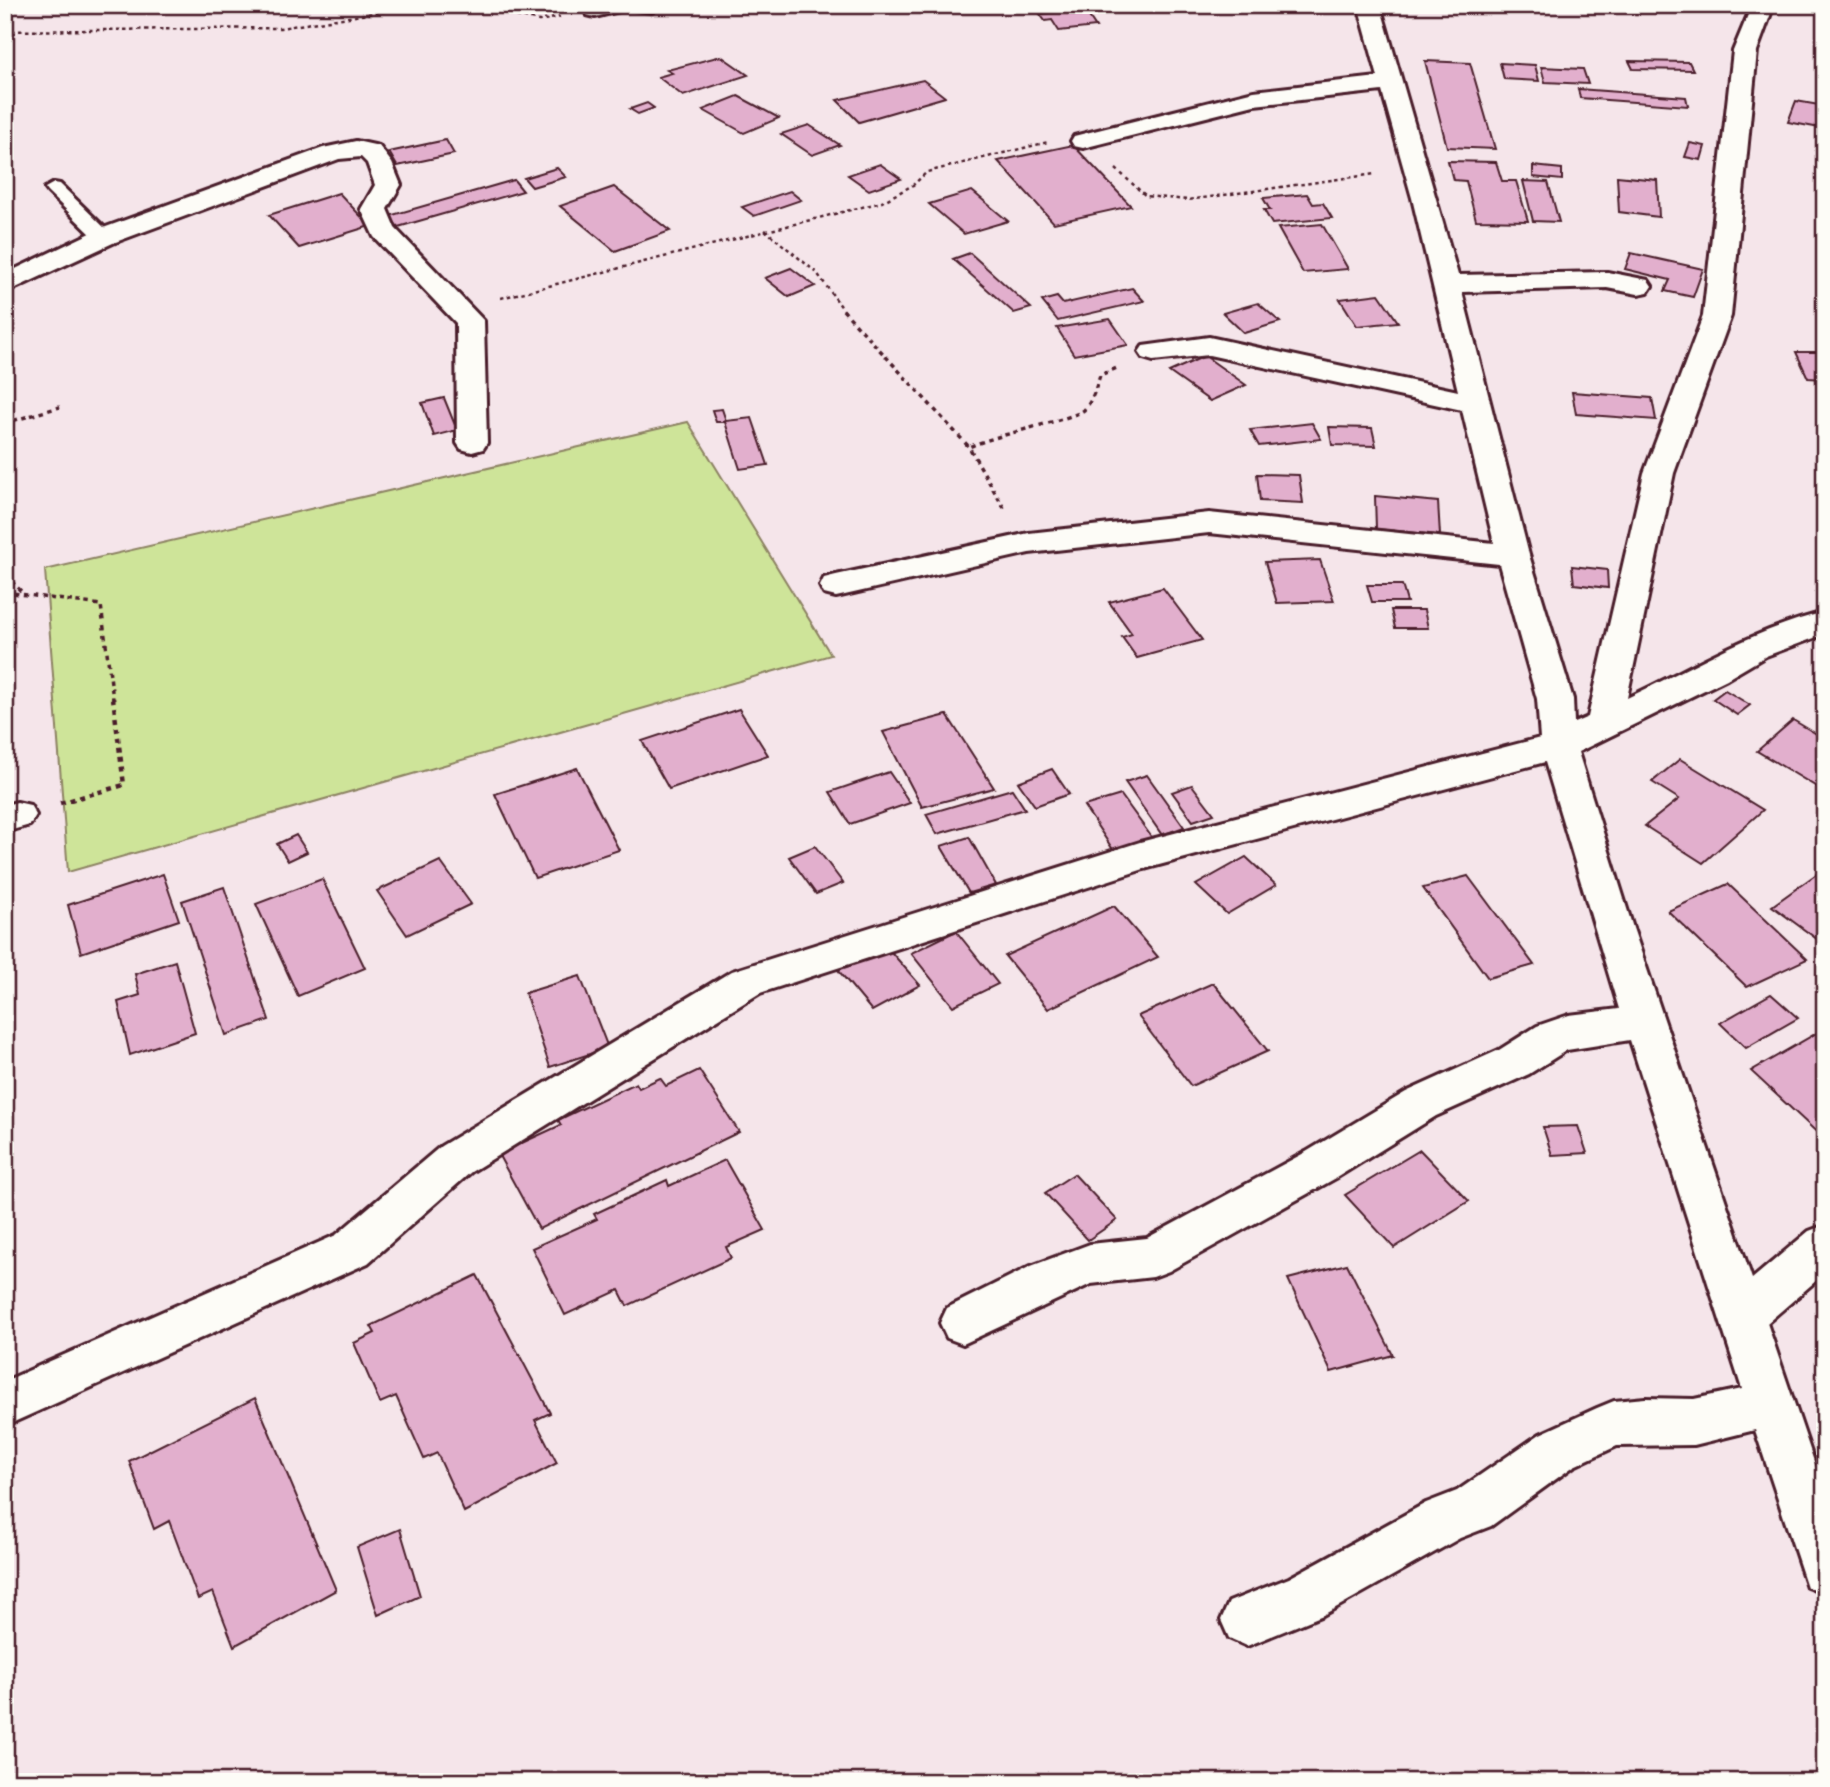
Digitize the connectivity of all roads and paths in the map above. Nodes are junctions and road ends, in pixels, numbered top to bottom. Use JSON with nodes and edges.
{"nodes":[{"id":1,"x":424,"y":5,"type":"edge"},
{"id":2,"x":469,"y":5,"type":"edge"},
{"id":3,"x":644,"y":5,"type":"edge"},
{"id":4,"x":652,"y":5,"type":"edge"},
{"id":5,"x":1369,"y":5,"type":"edge"},
{"id":6,"x":1763,"y":5,"type":"edge"},
{"id":7,"x":605,"y":7,"type":"edge"},
{"id":8,"x":5,"y":31,"type":"edge"},
{"id":9,"x":1392,"y":83,"type":"junction"},
{"id":10,"x":1083,"y":141,"type":"junction"},
{"id":11,"x":1418,"y":171,"type":"junction"},
{"id":12,"x":54,"y":188,"type":"dead end"},
{"id":13,"x":765,"y":230,"type":"junction"},
{"id":14,"x":104,"y":237,"type":"junction"},
{"id":15,"x":1447,"y":284,"type":"junction"},
{"id":16,"x":5,"y":285,"type":"edge"},
{"id":17,"x":1638,"y":286,"type":"dead end"},
{"id":18,"x":458,"y":310,"type":"junction"},
{"id":19,"x":1153,"y":352,"type":"joint"},
{"id":20,"x":1476,"y":404,"type":"junction"},
{"id":21,"x":60,"y":407,"type":"dead end"},
{"id":22,"x":5,"y":423,"type":"edge"},
{"id":23,"x":472,"y":443,"type":"dead end"},
{"id":24,"x":968,"y":447,"type":"junction"},
{"id":25,"x":1028,"y":542,"type":"junction"},
{"id":26,"x":1513,"y":555,"type":"junction"},
{"id":27,"x":5,"y":575,"type":"edge"},
{"id":28,"x":836,"y":586,"type":"dead end"},
{"id":29,"x":7,"y":592,"type":"edge"},
{"id":30,"x":22,"y":592,"type":"junction"},
{"id":31,"x":1825,"y":624,"type":"edge"},
{"id":32,"x":1605,"y":721,"type":"junction"},
{"id":33,"x":1558,"y":746,"type":"junction"},
{"id":34,"x":11,"y":817,"type":"edge"},
{"id":35,"x":1645,"y":1022,"type":"junction"},
{"id":36,"x":1825,"y":1245,"type":"edge"},
{"id":37,"x":1743,"y":1314,"type":"junction"},
{"id":38,"x":963,"y":1323,"type":"dead end"},
{"id":39,"x":5,"y":1404,"type":"edge"},
{"id":40,"x":1772,"y":1404,"type":"junction"},
{"id":41,"x":1825,"y":1569,"type":"edge"},
{"id":42,"x":1247,"y":1620,"type":"dead end"}],
"edges":[{"from":1,"to":8,"type":"path"},
{"from":2,"to":7,"type":"path"},
{"from":3,"to":4,"type":"street"},
{"from":5,"to":9,"type":"street"},
{"from":6,"to":32,"type":"street"},
{"from":9,"to":10,"type":"street"},
{"from":9,"to":11,"type":"street"},
{"from":10,"to":11,"type":"path"},
{"from":10,"to":13,"type":"path"},
{"from":11,"to":15,"type":"street"},
{"from":12,"to":14,"type":"lane"},
{"from":13,"to":18,"type":"path"},
{"from":13,"to":24,"type":"path"},
{"from":14,"to":16,"type":"street"},
{"from":14,"to":18,"type":"street"},
{"from":15,"to":17,"type":"street"},
{"from":15,"to":20,"type":"street"},
{"from":18,"to":23,"type":"street"},
{"from":19,"to":20,"type":"street"},
{"from":19,"to":24,"type":"path"},
{"from":20,"to":26,"type":"street"},
{"from":21,"to":22,"type":"path"},
{"from":24,"to":25,"type":"path"},
{"from":25,"to":26,"type":"street"},
{"from":25,"to":28,"type":"street"},
{"from":26,"to":33,"type":"street"},
{"from":27,"to":30,"type":"path"},
{"from":29,"to":30,"type":"path"},
{"from":30,"to":34,"type":"path"},
{"from":31,"to":32,"type":"street"},
{"from":32,"to":33,"type":"street"},
{"from":33,"to":35,"type":"street"},
{"from":33,"to":39,"type":"street"},
{"from":35,"to":37,"type":"street"},
{"from":35,"to":38,"type":"street"},
{"from":36,"to":37,"type":"street"},
{"from":37,"to":40,"type":"street"},
{"from":40,"to":41,"type":"street"},
{"from":40,"to":42,"type":"street"}]}
